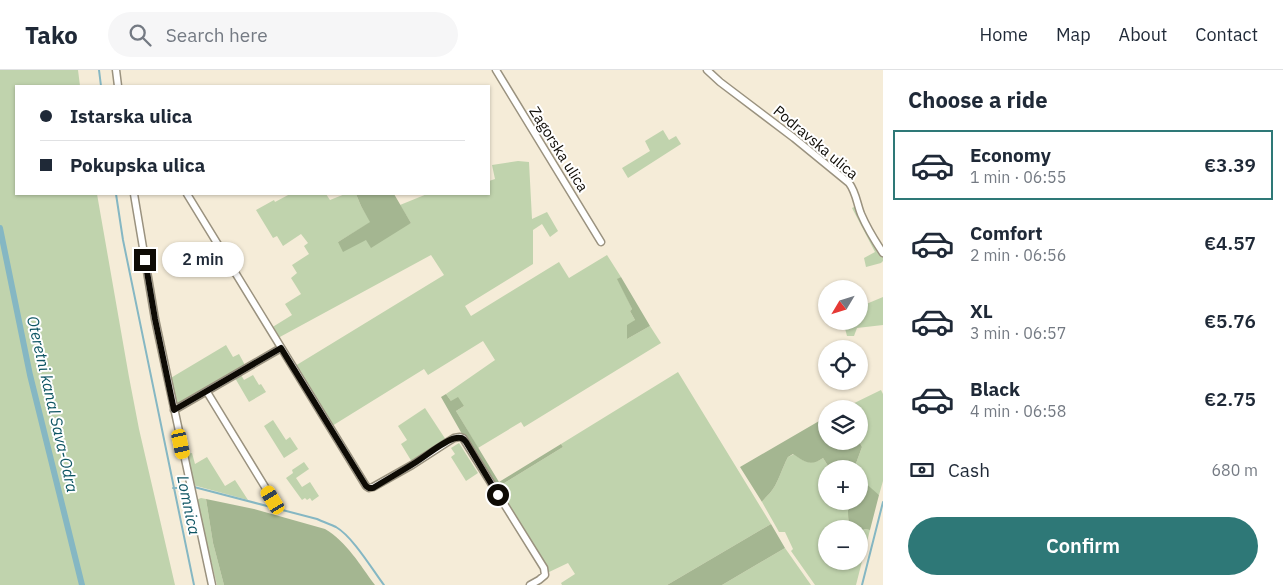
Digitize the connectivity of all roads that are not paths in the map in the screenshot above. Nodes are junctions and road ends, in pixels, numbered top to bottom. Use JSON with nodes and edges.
{"nodes":[{"id":1,"x":116,"y":70,"type":"edge"},
{"id":2,"x":496,"y":70,"type":"edge"},
{"id":3,"x":706,"y":70,"type":"edge"},
{"id":4,"x":118,"y":85,"type":"edge"},
{"id":5,"x":134,"y":195,"type":"edge"},
{"id":6,"x":188,"y":195,"type":"edge"},
{"id":7,"x":601,"y":242,"type":"dead end"},
{"id":8,"x":883,"y":253,"type":"edge"},
{"id":9,"x":281,"y":348,"type":"junction"},
{"id":10,"x":207,"y":392,"type":"junction"},
{"id":11,"x":174,"y":410,"type":"junction"},
{"id":12,"x":273,"y":500,"type":"dead end"},
{"id":13,"x":212,"y":585,"type":"edge"},
{"id":14,"x":530,"y":585,"type":"edge"}],
"edges":[{"from":1,"to":4,"type":"street"},
{"from":2,"to":7,"type":"street","name":"Zagorska ulica"},
{"from":3,"to":8,"type":"street","name":"Podravska ulica"},
{"from":5,"to":11,"type":"street"},
{"from":6,"to":9,"type":"street"},
{"from":9,"to":10,"type":"street"},
{"from":9,"to":14,"type":"street"},
{"from":10,"to":11,"type":"street"},
{"from":10,"to":12,"type":"street"},
{"from":11,"to":13,"type":"street"}]}
